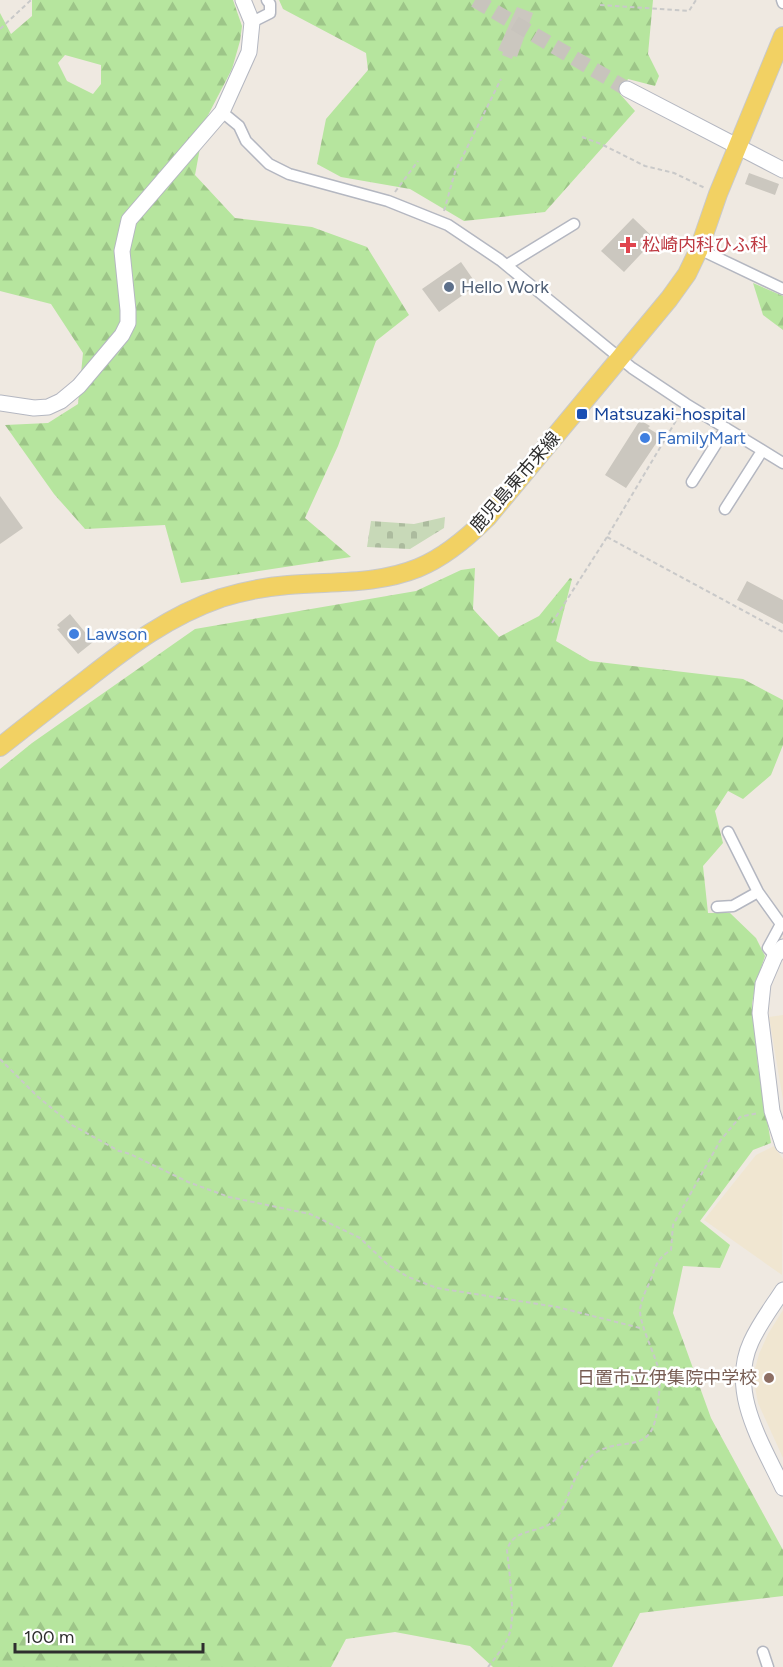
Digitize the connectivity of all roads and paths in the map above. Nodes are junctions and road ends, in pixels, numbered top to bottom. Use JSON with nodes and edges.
{"nodes":[{"id":1,"x":32,"y":0,"type":"edge"},
{"id":2,"x":243,"y":0,"type":"edge"},
{"id":3,"x":267,"y":0,"type":"edge"},
{"id":4,"x":696,"y":0,"type":"edge"},
{"id":5,"x":600,"y":5,"type":"dead end"},
{"id":6,"x":252,"y":22,"type":"junction"},
{"id":7,"x":0,"y":30,"type":"edge"},
{"id":8,"x":783,"y":36,"type":"edge"},
{"id":9,"x":501,"y":79,"type":"dead end"},
{"id":10,"x":627,"y":89,"type":"tunnel mouth"},
{"id":11,"x":222,"y":112,"type":"junction"},
{"id":12,"x":582,"y":138,"type":"dead end"},
{"id":13,"x":737,"y":147,"type":"junction"},
{"id":14,"x":418,"y":161,"type":"dead end"},
{"id":15,"x":783,"y":170,"type":"edge"},
{"id":16,"x":718,"y":194,"type":"junction"},
{"id":17,"x":388,"y":201,"type":"junction"},
{"id":18,"x":441,"y":222,"type":"junction"},
{"id":19,"x":574,"y":224,"type":"dead end"},
{"id":20,"x":699,"y":249,"type":"junction"},
{"id":21,"x":507,"y":265,"type":"junction"},
{"id":22,"x":783,"y":289,"type":"edge"},
{"id":23,"x":620,"y":358,"type":"junction"},
{"id":24,"x":0,"y":403,"type":"edge"},
{"id":25,"x":686,"y":404,"type":"junction"},
{"id":26,"x":726,"y":428,"type":"junction"},
{"id":27,"x":762,"y":451,"type":"junction"},
{"id":28,"x":783,"y":463,"type":"edge"},
{"id":29,"x":692,"y":482,"type":"dead end"},
{"id":30,"x":725,"y":509,"type":"dead end"},
{"id":31,"x":607,"y":537,"type":"junction"},
{"id":32,"x":552,"y":623,"type":"dead end"},
{"id":33,"x":783,"y":632,"type":"edge"},
{"id":34,"x":0,"y":747,"type":"edge"},
{"id":35,"x":728,"y":832,"type":"dead end"},
{"id":36,"x":758,"y":892,"type":"junction"},
{"id":37,"x":717,"y":907,"type":"dead end"},
{"id":38,"x":779,"y":952,"type":"edge"},
{"id":39,"x":0,"y":1059,"type":"edge"},
{"id":40,"x":772,"y":1111,"type":"junction"},
{"id":41,"x":783,"y":1145,"type":"edge"},
{"id":42,"x":783,"y":1290,"type":"edge"},
{"id":43,"x":644,"y":1329,"type":"junction"},
{"id":44,"x":783,"y":1488,"type":"edge"},
{"id":45,"x":763,"y":1652,"type":"dead end"},
{"id":46,"x":488,"y":1667,"type":"edge"},
{"id":47,"x":768,"y":1667,"type":"edge"}],
"edges":[{"from":1,"to":7,"type":"path"},
{"from":2,"to":6,"type":"street"},
{"from":3,"to":6,"type":"street"},
{"from":4,"to":5,"type":"path"},
{"from":6,"to":11,"type":"street"},
{"from":8,"to":13,"type":"main road","name":"鹿児島東市来線"},
{"from":9,"to":18,"type":"path"},
{"from":10,"to":13,"type":"street"},
{"from":11,"to":17,"type":"street"},
{"from":11,"to":24,"type":"street"},
{"from":12,"to":16,"type":"path"},
{"from":13,"to":15,"type":"street"},
{"from":13,"to":16,"type":"main road","name":"鹿児島東市来線"},
{"from":14,"to":17,"type":"path"},
{"from":16,"to":20,"type":"main road","name":"鹿児島東市来線"},
{"from":17,"to":18,"type":"street"},
{"from":18,"to":21,"type":"street"},
{"from":19,"to":21,"type":"street"},
{"from":20,"to":22,"type":"street"},
{"from":20,"to":23,"type":"main road","name":"鹿児島東市来線"},
{"from":21,"to":23,"type":"street"},
{"from":23,"to":25,"type":"street"},
{"from":23,"to":34,"type":"main road","name":"鹿児島東市来線"},
{"from":25,"to":26,"type":"street"},
{"from":25,"to":31,"type":"path"},
{"from":26,"to":27,"type":"street"},
{"from":26,"to":29,"type":"street"},
{"from":27,"to":28,"type":"street"},
{"from":27,"to":30,"type":"street"},
{"from":31,"to":32,"type":"path"},
{"from":31,"to":33,"type":"path"},
{"from":35,"to":36,"type":"street"},
{"from":36,"to":37,"type":"street"},
{"from":36,"to":38,"type":"street"},
{"from":38,"to":40,"type":"street"},
{"from":39,"to":43,"type":"path"},
{"from":40,"to":41,"type":"street"},
{"from":40,"to":43,"type":"path"},
{"from":42,"to":44,"type":"street"},
{"from":43,"to":46,"type":"path"},
{"from":45,"to":47,"type":"street"}]}
